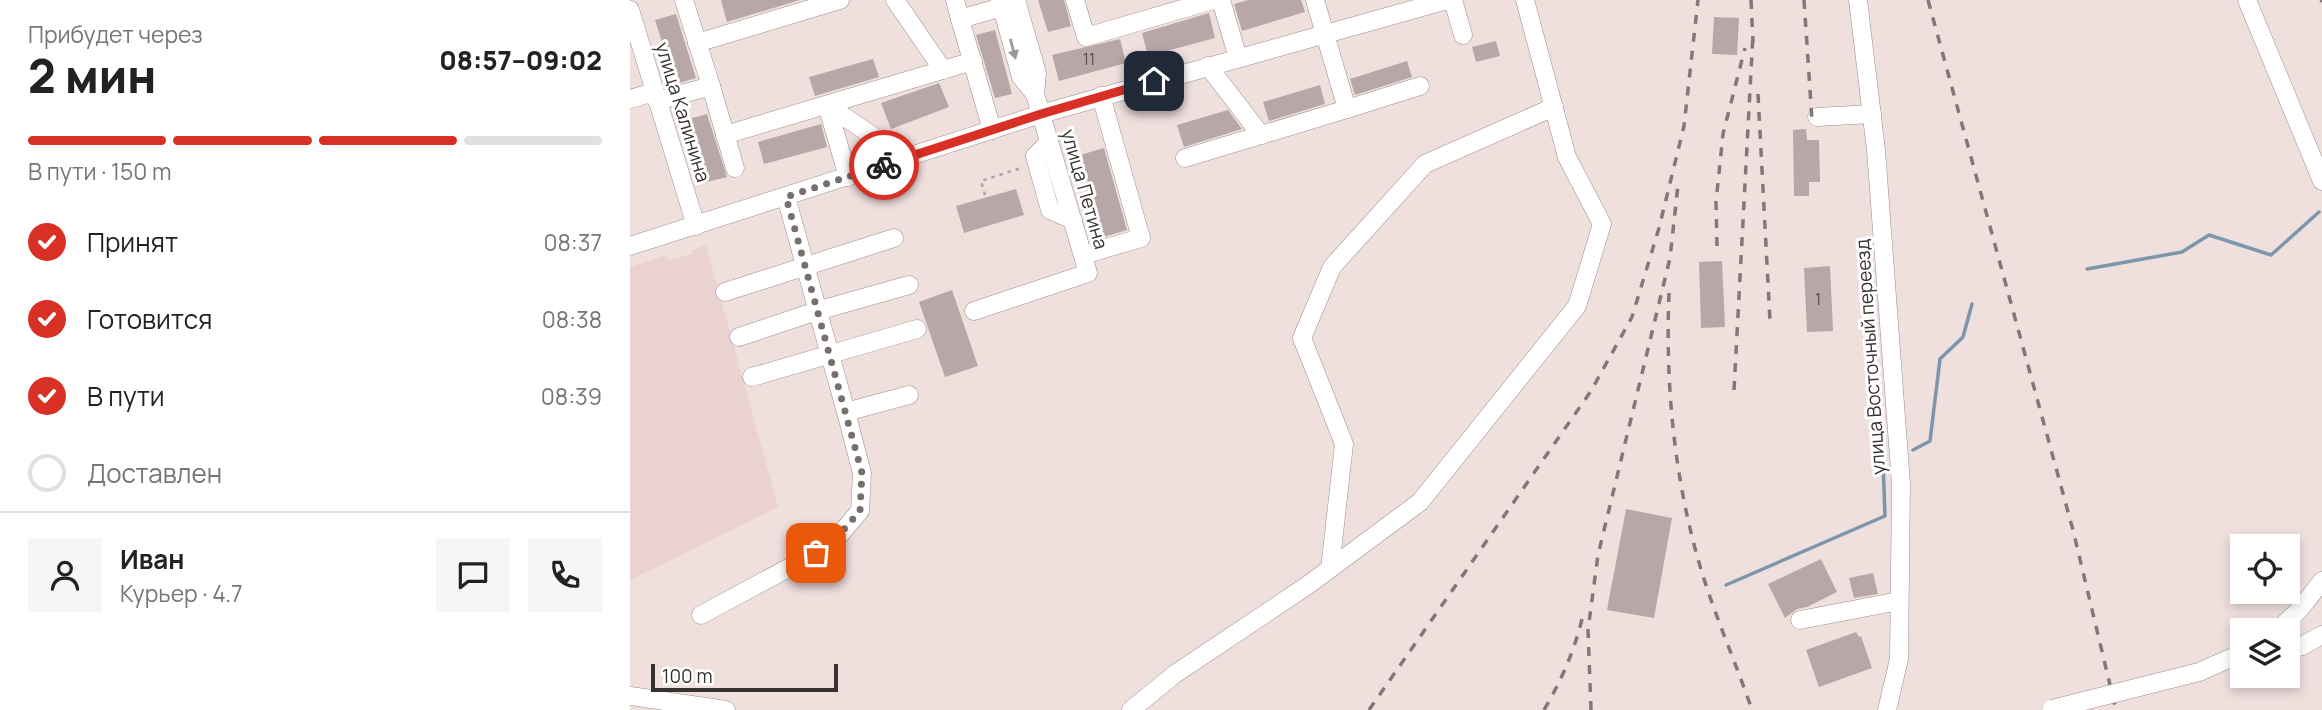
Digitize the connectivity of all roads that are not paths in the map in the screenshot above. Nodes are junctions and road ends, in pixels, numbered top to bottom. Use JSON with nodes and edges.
{"nodes":[{"id":1,"x":684,"y":0,"type":"edge"},
{"id":2,"x":840,"y":0,"type":"edge"},
{"id":3,"x":895,"y":0,"type":"edge"},
{"id":4,"x":955,"y":0,"type":"edge"},
{"id":5,"x":1075,"y":0,"type":"edge"},
{"id":6,"x":1213,"y":0,"type":"edge"},
{"id":7,"x":1221,"y":0,"type":"edge"},
{"id":8,"x":1315,"y":0,"type":"edge"},
{"id":9,"x":1447,"y":0,"type":"edge"},
{"id":10,"x":1453,"y":0,"type":"edge"},
{"id":11,"x":1525,"y":0,"type":"edge"},
{"id":12,"x":1858,"y":0,"type":"edge"},
{"id":13,"x":2248,"y":0,"type":"edge"},
{"id":14,"x":1006,"y":2,"type":"edge"},
{"id":15,"x":1408,"y":5,"type":"edge"},
{"id":16,"x":630,"y":10,"type":"edge"},
{"id":17,"x":961,"y":19,"type":"junction"},
{"id":18,"x":1325,"y":33,"type":"junction"},
{"id":19,"x":1463,"y":35,"type":"dead end"},
{"id":20,"x":697,"y":43,"type":"junction"},
{"id":21,"x":1238,"y":58,"type":"junction"},
{"id":22,"x":972,"y":61,"type":"junction"},
{"id":23,"x":1208,"y":66,"type":"junction"},
{"id":24,"x":943,"y":70,"type":"junction"},
{"id":25,"x":710,"y":86,"type":"junction"},
{"id":26,"x":1420,"y":86,"type":"dead end"},
{"id":27,"x":1101,"y":96,"type":"junction"},
{"id":28,"x":655,"y":97,"type":"junction"},
{"id":29,"x":630,"y":99,"type":"edge"},
{"id":30,"x":827,"y":105,"type":"junction"},
{"id":31,"x":1553,"y":107,"type":"junction"},
{"id":32,"x":1347,"y":109,"type":"junction"},
{"id":33,"x":1041,"y":114,"type":"junction"},
{"id":34,"x":1872,"y":114,"type":"junction"},
{"id":35,"x":1817,"y":117,"type":"dead end"},
{"id":36,"x":992,"y":130,"type":"junction"},
{"id":37,"x":726,"y":135,"type":"junction"},
{"id":38,"x":1261,"y":135,"type":"junction"},
{"id":39,"x":1049,"y":142,"type":"junction"},
{"id":40,"x":905,"y":158,"type":"junction"},
{"id":41,"x":1185,"y":158,"type":"dead end"},
{"id":42,"x":735,"y":168,"type":"dead end"},
{"id":43,"x":848,"y":177,"type":"junction"},
{"id":44,"x":2322,"y":181,"type":"edge"},
{"id":45,"x":786,"y":197,"type":"junction"},
{"id":46,"x":1073,"y":220,"type":"junction"},
{"id":47,"x":696,"y":226,"type":"junction"},
{"id":48,"x":894,"y":238,"type":"dead end"},
{"id":49,"x":630,"y":246,"type":"edge"},
{"id":50,"x":1083,"y":255,"type":"junction"},
{"id":51,"x":805,"y":266,"type":"junction"},
{"id":52,"x":908,"y":285,"type":"dead end"},
{"id":53,"x":725,"y":292,"type":"dead end"},
{"id":54,"x":817,"y":311,"type":"junction"},
{"id":55,"x":974,"y":311,"type":"dead end"},
{"id":56,"x":917,"y":329,"type":"dead end"},
{"id":57,"x":738,"y":337,"type":"dead end"},
{"id":58,"x":829,"y":355,"type":"junction"},
{"id":59,"x":752,"y":377,"type":"dead end"},
{"id":60,"x":909,"y":394,"type":"dead end"},
{"id":61,"x":846,"y":412,"type":"junction"},
{"id":62,"x":1330,"y":569,"type":"junction"},
{"id":63,"x":2322,"y":582,"type":"edge"},
{"id":64,"x":1899,"y":601,"type":"junction"},
{"id":65,"x":701,"y":615,"type":"dead end"},
{"id":66,"x":2291,"y":618,"type":"edge"},
{"id":67,"x":1800,"y":620,"type":"dead end"},
{"id":68,"x":2322,"y":635,"type":"edge"},
{"id":69,"x":2300,"y":647,"type":"edge"},
{"id":70,"x":2230,"y":658,"type":"edge"},
{"id":71,"x":2230,"y":666,"type":"edge"},
{"id":72,"x":2199,"y":672,"type":"junction"},
{"id":73,"x":630,"y":696,"type":"edge"},
{"id":74,"x":726,"y":710,"type":"edge"},
{"id":75,"x":1131,"y":710,"type":"edge"},
{"id":76,"x":1888,"y":710,"type":"edge"},
{"id":77,"x":2051,"y":710,"type":"edge"}],
"edges":[{"from":1,"to":20,"type":"street"},
{"from":2,"to":20,"type":"street"},
{"from":3,"to":24,"type":"street"},
{"from":4,"to":17,"type":"street"},
{"from":5,"to":6,"type":"street"},
{"from":7,"to":21,"type":"street"},
{"from":8,"to":18,"type":"street"},
{"from":9,"to":15,"type":"street"},
{"from":10,"to":19,"type":"street"},
{"from":11,"to":31,"type":"street"},
{"from":12,"to":34,"type":"street","name":"улица Восточный переезд"},
{"from":13,"to":44,"type":"street"},
{"from":14,"to":17,"type":"street"},
{"from":14,"to":33,"type":"street","name":"улица Петина"},
{"from":15,"to":18,"type":"street"},
{"from":16,"to":28,"type":"street","name":"улица Калинина"},
{"from":17,"to":22,"type":"street"},
{"from":18,"to":21,"type":"street"},
{"from":18,"to":32,"type":"street"},
{"from":20,"to":25,"type":"street"},
{"from":21,"to":23,"type":"street"},
{"from":22,"to":24,"type":"street"},
{"from":22,"to":36,"type":"street"},
{"from":23,"to":27,"type":"street"},
{"from":23,"to":38,"type":"street"},
{"from":24,"to":30,"type":"street"},
{"from":25,"to":28,"type":"street"},
{"from":25,"to":37,"type":"street"},
{"from":26,"to":32,"type":"street"},
{"from":27,"to":33,"type":"street"},
{"from":27,"to":50,"type":"street"},
{"from":28,"to":29,"type":"street"},
{"from":28,"to":47,"type":"street","name":"улица Калинина"},
{"from":30,"to":37,"type":"street"},
{"from":30,"to":40,"type":"street"},
{"from":30,"to":43,"type":"street"},
{"from":31,"to":62,"type":"street"},
{"from":31,"to":62,"type":"street"},
{"from":32,"to":38,"type":"street"},
{"from":33,"to":36,"type":"street"},
{"from":33,"to":39,"type":"street","name":"улица Петина"},
{"from":34,"to":35,"type":"street"},
{"from":34,"to":64,"type":"street","name":"улица Восточный переезд"},
{"from":36,"to":40,"type":"street"},
{"from":37,"to":42,"type":"street"},
{"from":38,"to":41,"type":"street"},
{"from":39,"to":46,"type":"street","name":"улица Петина"},
{"from":39,"to":46,"type":"street"},
{"from":40,"to":43,"type":"street"},
{"from":43,"to":45,"type":"street"},
{"from":45,"to":47,"type":"street"},
{"from":45,"to":51,"type":"street"},
{"from":46,"to":50,"type":"street","name":"улица Петина"},
{"from":47,"to":49,"type":"street"},
{"from":48,"to":51,"type":"street"},
{"from":50,"to":55,"type":"street","name":"улица Петина"},
{"from":51,"to":53,"type":"street"},
{"from":51,"to":54,"type":"street"},
{"from":52,"to":54,"type":"street"},
{"from":54,"to":57,"type":"street"},
{"from":54,"to":58,"type":"street"},
{"from":56,"to":58,"type":"street"},
{"from":58,"to":59,"type":"street"},
{"from":58,"to":61,"type":"street"},
{"from":60,"to":61,"type":"street"},
{"from":61,"to":65,"type":"street"},
{"from":62,"to":75,"type":"street"},
{"from":63,"to":66,"type":"street"},
{"from":64,"to":67,"type":"street"},
{"from":64,"to":76,"type":"street","name":"улица Восточный переезд"},
{"from":68,"to":69,"type":"street"},
{"from":70,"to":72,"type":"street"},
{"from":71,"to":72,"type":"street"},
{"from":72,"to":77,"type":"street","bridge":true},
{"from":73,"to":74,"type":"street"}]}
